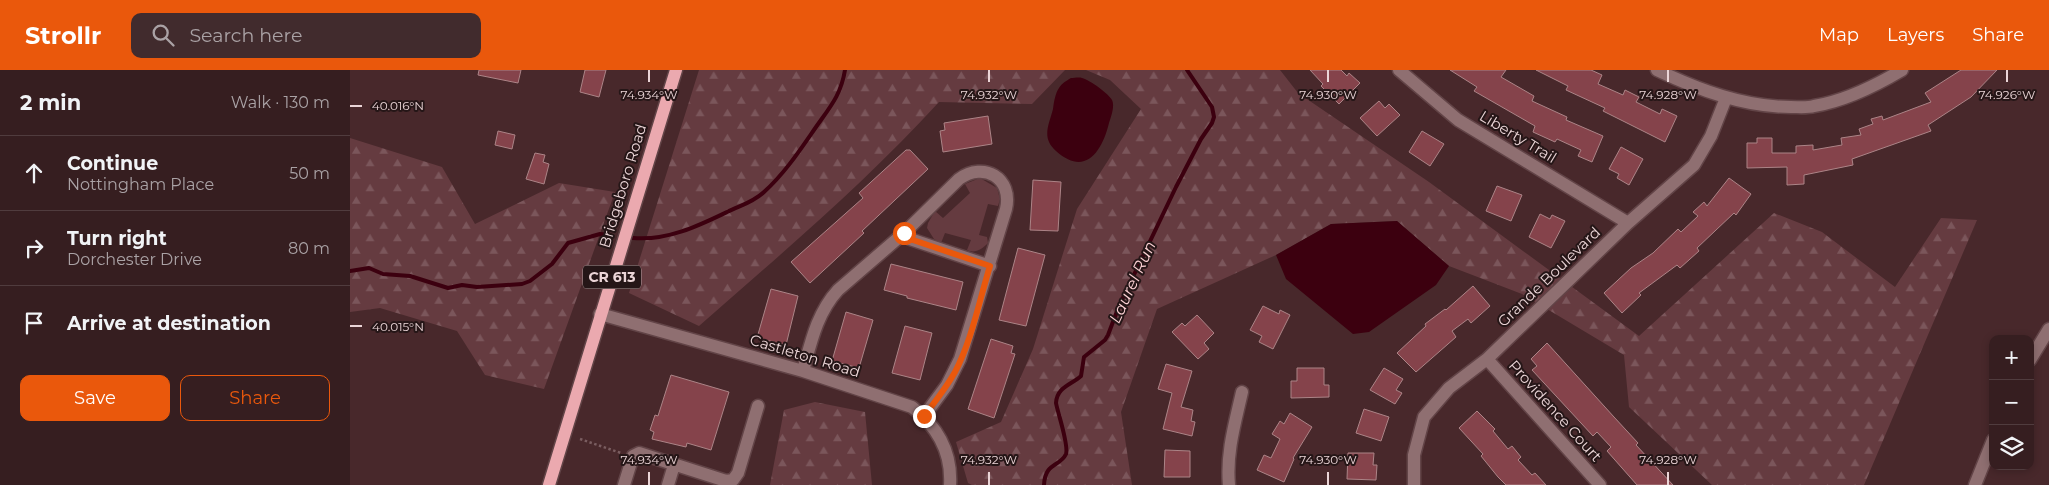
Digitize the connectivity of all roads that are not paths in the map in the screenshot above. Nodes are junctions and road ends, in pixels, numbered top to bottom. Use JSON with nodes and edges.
{"nodes":[{"id":1,"x":676,"y":70,"type":"edge"},
{"id":2,"x":1399,"y":70,"type":"edge"},
{"id":3,"x":1657,"y":70,"type":"edge"},
{"id":4,"x":1902,"y":70,"type":"edge"},
{"id":5,"x":1726,"y":98,"type":"junction"},
{"id":6,"x":1628,"y":223,"type":"junction"},
{"id":7,"x":904,"y":233,"type":"junction"},
{"id":8,"x":990,"y":266,"type":"junction"},
{"id":9,"x":600,"y":314,"type":"junction"},
{"id":10,"x":2049,"y":329,"type":"edge"},
{"id":11,"x":2034,"y":353,"type":"edge"},
{"id":12,"x":1487,"y":359,"type":"junction"},
{"id":13,"x":803,"y":371,"type":"junction"},
{"id":14,"x":1242,"y":392,"type":"dead end"},
{"id":15,"x":758,"y":406,"type":"dead end"},
{"id":16,"x":924,"y":416,"type":"junction"},
{"id":17,"x":1989,"y":450,"type":"edge"},
{"id":18,"x":674,"y":465,"type":"junction"},
{"id":19,"x":549,"y":485,"type":"edge"},
{"id":20,"x":624,"y":485,"type":"edge"},
{"id":21,"x":668,"y":485,"type":"edge"},
{"id":22,"x":950,"y":485,"type":"edge"},
{"id":23,"x":1229,"y":485,"type":"edge"},
{"id":24,"x":1414,"y":485,"type":"edge"},
{"id":25,"x":1600,"y":485,"type":"edge"},
{"id":26,"x":1975,"y":485,"type":"edge"}],
"edges":[{"from":1,"to":9,"type":"main road","name":"Bridgeboro Road","number":"CR 613"},
{"from":2,"to":6,"type":"street","name":"Liberty Trail"},
{"from":3,"to":5,"type":"street"},
{"from":4,"to":5,"type":"street"},
{"from":5,"to":6,"type":"street","name":"Grande Boulevard"},
{"from":6,"to":12,"type":"street","name":"Grande Boulevard"},
{"from":7,"to":8,"type":"street"},
{"from":7,"to":8,"type":"street"},
{"from":7,"to":13,"type":"street"},
{"from":8,"to":16,"type":"street"},
{"from":9,"to":13,"type":"street","name":"Castleton Road"},
{"from":9,"to":19,"type":"main road","name":"Bridgeboro Road","number":"CR 613"},
{"from":10,"to":11,"type":"street"},
{"from":12,"to":24,"type":"street","name":"Grande Boulevard"},
{"from":12,"to":25,"type":"street","name":"Providence Court"},
{"from":13,"to":16,"type":"street","name":"Castleton Road"},
{"from":14,"to":23,"type":"street"},
{"from":15,"to":18,"type":"street"},
{"from":16,"to":22,"type":"street","name":"Castleton Road"},
{"from":17,"to":26,"type":"street"},
{"from":18,"to":20,"type":"street"},
{"from":18,"to":21,"type":"street"}]}
